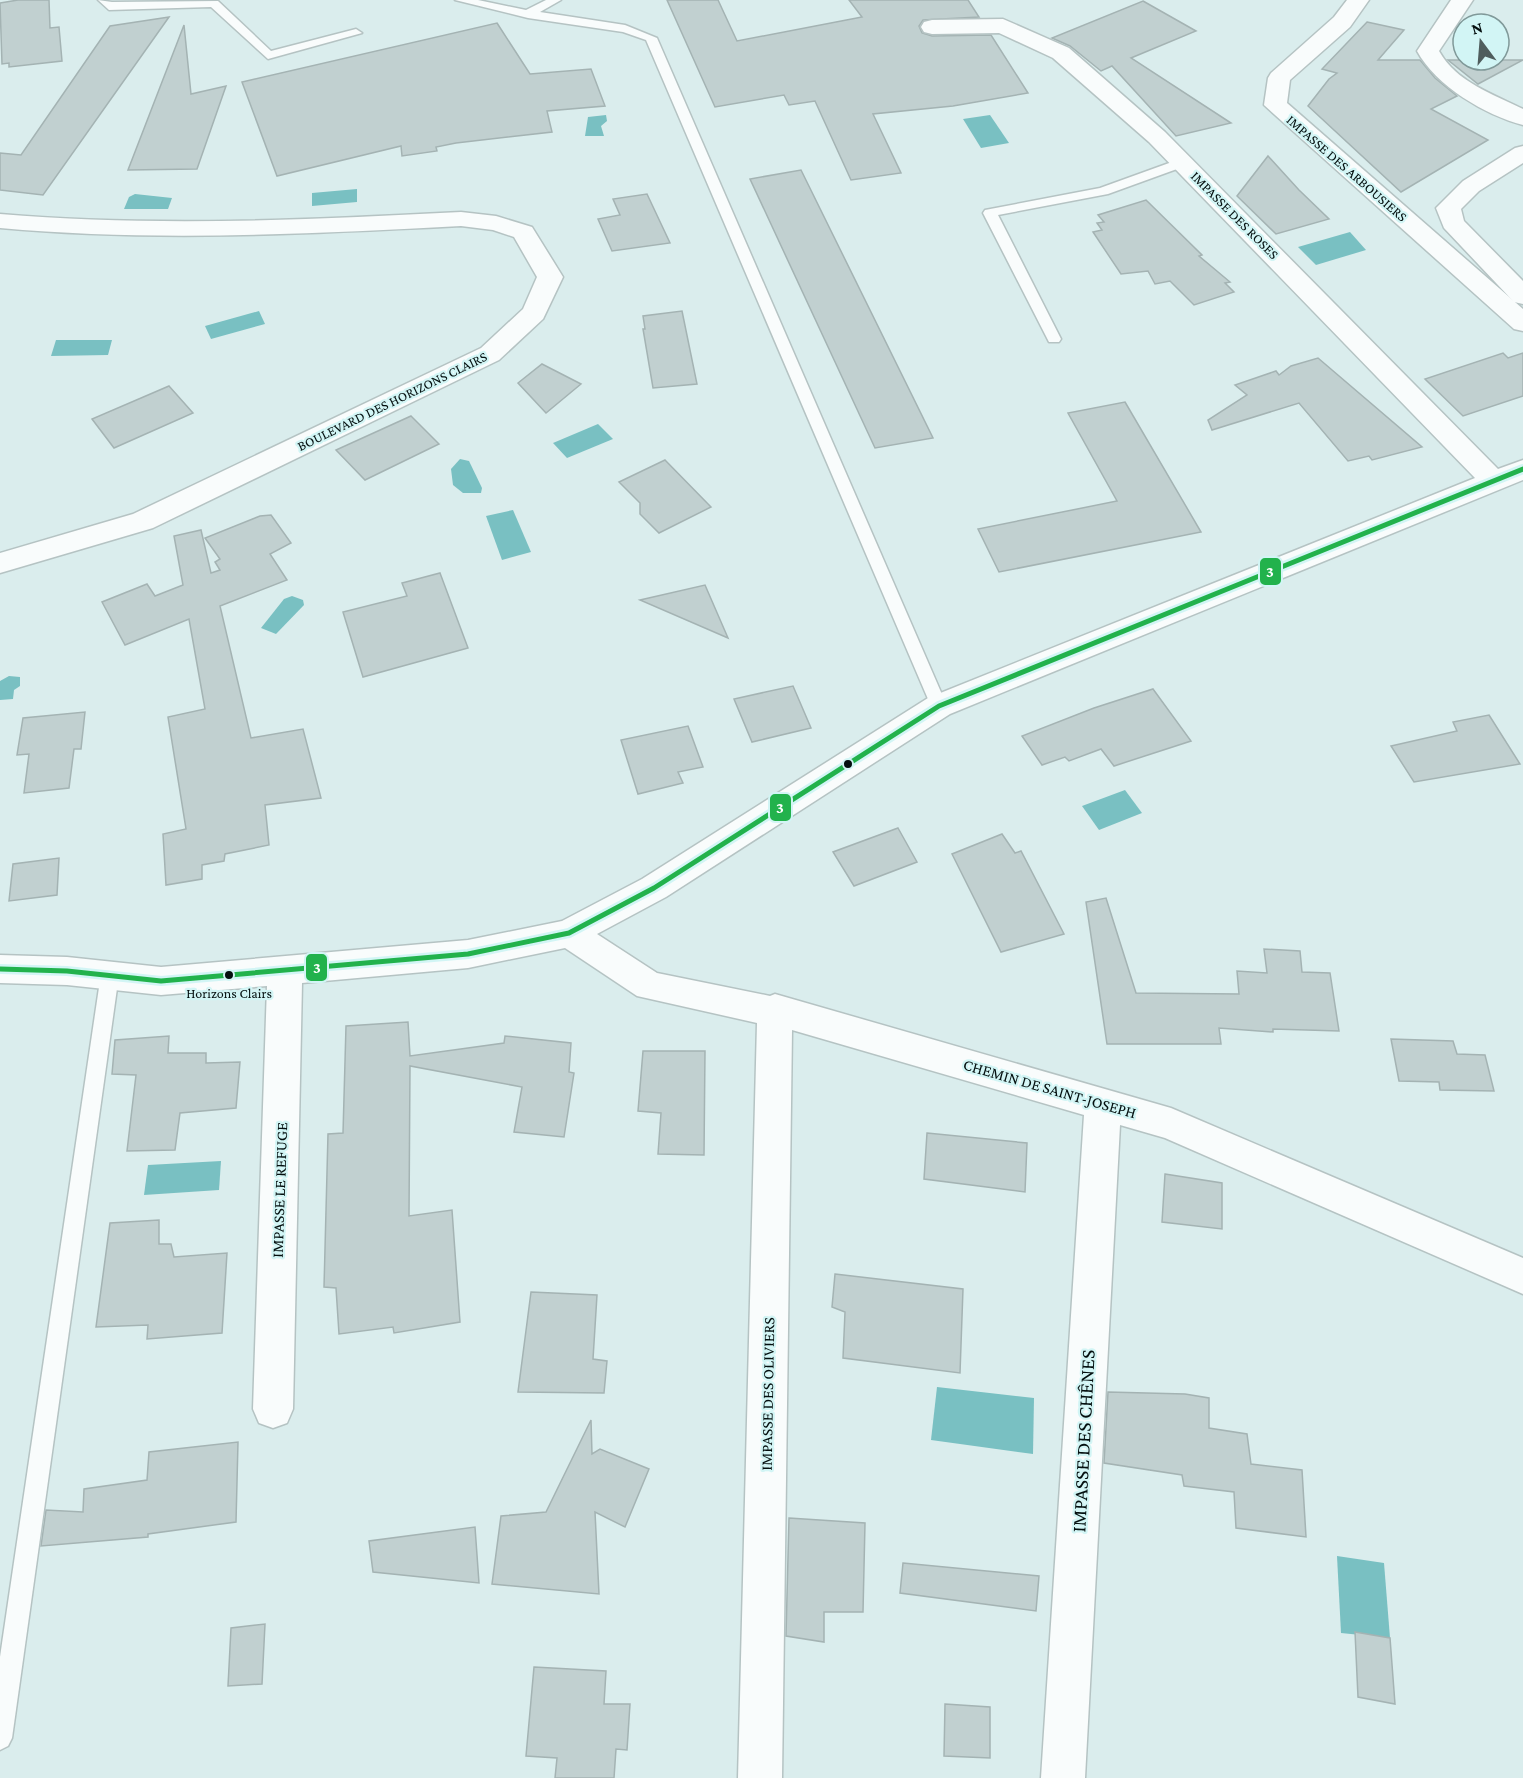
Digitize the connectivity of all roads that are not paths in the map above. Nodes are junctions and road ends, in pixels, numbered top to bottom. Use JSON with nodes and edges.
{"nodes":[{"id":1,"x":104,"y":0,"type":"edge"},
{"id":2,"x":461,"y":0,"type":"edge"},
{"id":3,"x":555,"y":0,"type":"edge"},
{"id":4,"x":1358,"y":0,"type":"edge"},
{"id":5,"x":1462,"y":0,"type":"edge"},
{"id":6,"x":528,"y":14,"type":"junction"},
{"id":7,"x":932,"y":27,"type":"dead end"},
{"id":8,"x":356,"y":33,"type":"dead end"},
{"id":9,"x":1523,"y":118,"type":"edge"},
{"id":10,"x":1523,"y":153,"type":"edge"},
{"id":11,"x":1183,"y":162,"type":"junction"},
{"id":12,"x":0,"y":221,"type":"edge"},
{"id":13,"x":1523,"y":296,"type":"edge"},
{"id":14,"x":1523,"y":323,"type":"edge"},
{"id":15,"x":1054,"y":339,"type":"dead end"},
{"id":16,"x":1523,"y":469,"type":"edge"},
{"id":17,"x":1495,"y":482,"type":"junction"},
{"id":18,"x":0,"y":563,"type":"edge"},
{"id":19,"x":939,"y":706,"type":"junction"},
{"id":20,"x":569,"y":933,"type":"junction"},
{"id":21,"x":0,"y":969,"type":"edge"},
{"id":22,"x":285,"y":972,"type":"junction"},
{"id":23,"x":110,"y":974,"type":"junction"},
{"id":24,"x":775,"y":1010,"type":"junction"},
{"id":25,"x":1102,"y":1104,"type":"junction"},
{"id":26,"x":1523,"y":1276,"type":"edge"},
{"id":27,"x":273,"y":1409,"type":"dead end"},
{"id":28,"x":0,"y":1738,"type":"edge"},
{"id":29,"x":759,"y":1778,"type":"edge"},
{"id":30,"x":1063,"y":1778,"type":"edge"}],
"edges":[{"from":1,"to":8,"type":"lane"},
{"from":2,"to":6,"type":"lane"},
{"from":3,"to":6,"type":"lane"},
{"from":4,"to":14,"type":"street","name":"IMPASSE DES ARBOUSIERS"},
{"from":5,"to":9,"type":"street"},
{"from":6,"to":19,"type":"lane"},
{"from":7,"to":11,"type":"street","name":"IMPASSE DES ROSES"},
{"from":10,"to":13,"type":"street"},
{"from":11,"to":15,"type":"lane"},
{"from":11,"to":17,"type":"street","name":"IMPASSE DES ROSES"},
{"from":12,"to":18,"type":"street","name":"BOULEVARD DES HORIZONS CLAIRS"},
{"from":16,"to":17,"type":"street"},
{"from":17,"to":19,"type":"street"},
{"from":19,"to":20,"type":"street"},
{"from":20,"to":22,"type":"street"},
{"from":20,"to":24,"type":"street","name":"CHEMIN DE SAINT-JOSEPH"},
{"from":21,"to":23,"type":"street"},
{"from":22,"to":23,"type":"street"},
{"from":22,"to":27,"type":"street","name":"IMPASSE LE REFUGE"},
{"from":23,"to":28,"type":"lane"},
{"from":24,"to":25,"type":"street","name":"CHEMIN DE SAINT-JOSEPH"},
{"from":24,"to":29,"type":"street","name":"IMPASSE DES OLIVIERS"},
{"from":25,"to":26,"type":"street","name":"CHEMIN DE SAINT-JOSEPH"},
{"from":25,"to":30,"type":"street","name":"IMPASSE DES CHÊNES"}]}
